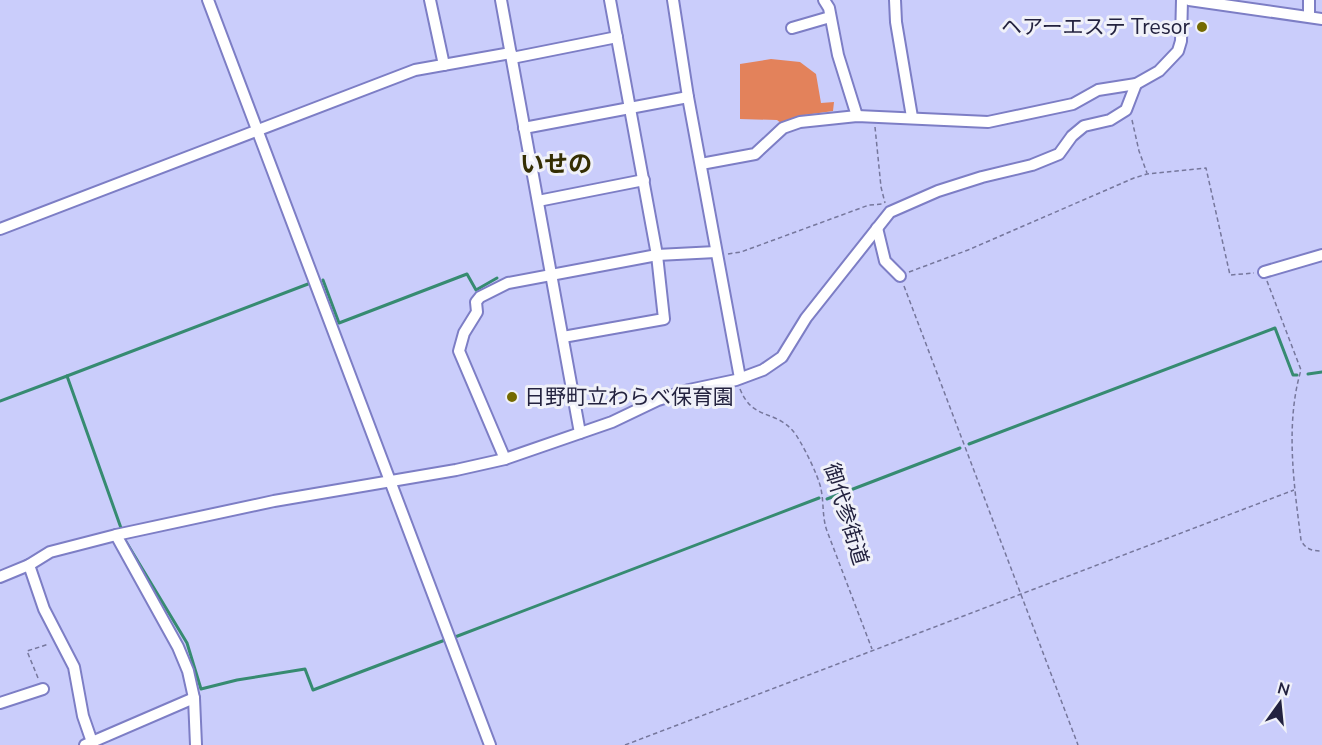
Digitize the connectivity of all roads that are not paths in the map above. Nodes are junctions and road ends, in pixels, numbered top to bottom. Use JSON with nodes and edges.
{"nodes":[{"id":1,"x":208,"y":0,"type":"edge"},
{"id":2,"x":430,"y":0,"type":"edge"},
{"id":3,"x":501,"y":0,"type":"edge"},
{"id":4,"x":610,"y":0,"type":"edge"},
{"id":5,"x":673,"y":0,"type":"edge"},
{"id":6,"x":824,"y":0,"type":"edge"},
{"id":7,"x":895,"y":0,"type":"edge"},
{"id":8,"x":1182,"y":0,"type":"edge"},
{"id":9,"x":1189,"y":0,"type":"edge"},
{"id":10,"x":1309,"y":0,"type":"edge"},
{"id":11,"x":1248,"y":4,"type":"edge"},
{"id":12,"x":1308,"y":16,"type":"junction"},
{"id":13,"x":830,"y":17,"type":"junction"},
{"id":14,"x":1322,"y":19,"type":"edge"},
{"id":15,"x":792,"y":28,"type":"dead end"},
{"id":16,"x":617,"y":37,"type":"junction"},
{"id":17,"x":511,"y":55,"type":"junction"},
{"id":18,"x":444,"y":65,"type":"junction"},
{"id":19,"x":1136,"y":84,"type":"junction"},
{"id":20,"x":688,"y":97,"type":"junction"},
{"id":21,"x":630,"y":108,"type":"junction"},
{"id":22,"x":857,"y":116,"type":"junction"},
{"id":23,"x":912,"y":117,"type":"junction"},
{"id":24,"x":524,"y":128,"type":"junction"},
{"id":25,"x":258,"y":129,"type":"junction"},
{"id":26,"x":701,"y":164,"type":"junction"},
{"id":27,"x":644,"y":180,"type":"junction"},
{"id":28,"x":538,"y":201,"type":"junction"},
{"id":29,"x":877,"y":228,"type":"junction"},
{"id":30,"x":0,"y":229,"type":"edge"},
{"id":31,"x":716,"y":252,"type":"junction"},
{"id":32,"x":657,"y":255,"type":"junction"},
{"id":33,"x":1322,"y":255,"type":"edge"},
{"id":34,"x":1264,"y":272,"type":"road end"},
{"id":35,"x":551,"y":275,"type":"junction"},
{"id":36,"x":900,"y":276,"type":"road end"},
{"id":37,"x":563,"y":338,"type":"junction"},
{"id":38,"x":738,"y":379,"type":"junction"},
{"id":39,"x":580,"y":433,"type":"junction"},
{"id":40,"x":505,"y":459,"type":"junction"},
{"id":41,"x":391,"y":482,"type":"junction"},
{"id":42,"x":116,"y":535,"type":"junction"},
{"id":43,"x":29,"y":565,"type":"junction"},
{"id":44,"x":0,"y":577,"type":"edge"},
{"id":45,"x":43,"y":689,"type":"road end"},
{"id":46,"x":194,"y":698,"type":"junction"},
{"id":47,"x":0,"y":703,"type":"edge"},
{"id":48,"x":88,"y":743,"type":"edge"},
{"id":49,"x":196,"y":745,"type":"edge"},
{"id":50,"x":490,"y":745,"type":"edge"}],
"edges":[{"from":1,"to":25,"type":"street"},
{"from":2,"to":18,"type":"street"},
{"from":3,"to":17,"type":"street"},
{"from":4,"to":16,"type":"street"},
{"from":5,"to":20,"type":"street"},
{"from":6,"to":13,"type":"street"},
{"from":7,"to":23,"type":"street"},
{"from":8,"to":19,"type":"street"},
{"from":9,"to":11,"type":"street"},
{"from":10,"to":12,"type":"street"},
{"from":11,"to":12,"type":"street"},
{"from":12,"to":14,"type":"street"},
{"from":13,"to":15,"type":"street"},
{"from":13,"to":22,"type":"street"},
{"from":16,"to":17,"type":"street"},
{"from":16,"to":21,"type":"street"},
{"from":17,"to":18,"type":"street"},
{"from":17,"to":24,"type":"street"},
{"from":18,"to":25,"type":"street"},
{"from":19,"to":23,"type":"street"},
{"from":19,"to":29,"type":"street"},
{"from":20,"to":21,"type":"street"},
{"from":20,"to":26,"type":"street"},
{"from":21,"to":24,"type":"street"},
{"from":21,"to":27,"type":"street"},
{"from":22,"to":23,"type":"street"},
{"from":22,"to":26,"type":"street"},
{"from":24,"to":28,"type":"street"},
{"from":25,"to":30,"type":"street"},
{"from":25,"to":41,"type":"street"},
{"from":26,"to":31,"type":"street"},
{"from":27,"to":28,"type":"street"},
{"from":27,"to":32,"type":"street"},
{"from":28,"to":35,"type":"street"},
{"from":29,"to":36,"type":"street"},
{"from":29,"to":38,"type":"street"},
{"from":31,"to":32,"type":"street"},
{"from":31,"to":38,"type":"street"},
{"from":32,"to":35,"type":"street"},
{"from":32,"to":37,"type":"street"},
{"from":33,"to":34,"type":"street"},
{"from":35,"to":37,"type":"street"},
{"from":35,"to":40,"type":"street"},
{"from":37,"to":39,"type":"street"},
{"from":38,"to":39,"type":"street"},
{"from":39,"to":40,"type":"street"},
{"from":40,"to":41,"type":"street"},
{"from":41,"to":42,"type":"street"},
{"from":41,"to":50,"type":"street"},
{"from":42,"to":43,"type":"street"},
{"from":42,"to":46,"type":"street"},
{"from":43,"to":44,"type":"street"},
{"from":43,"to":48,"type":"street"},
{"from":45,"to":47,"type":"street"},
{"from":46,"to":48,"type":"street"},
{"from":46,"to":49,"type":"street"}]}
